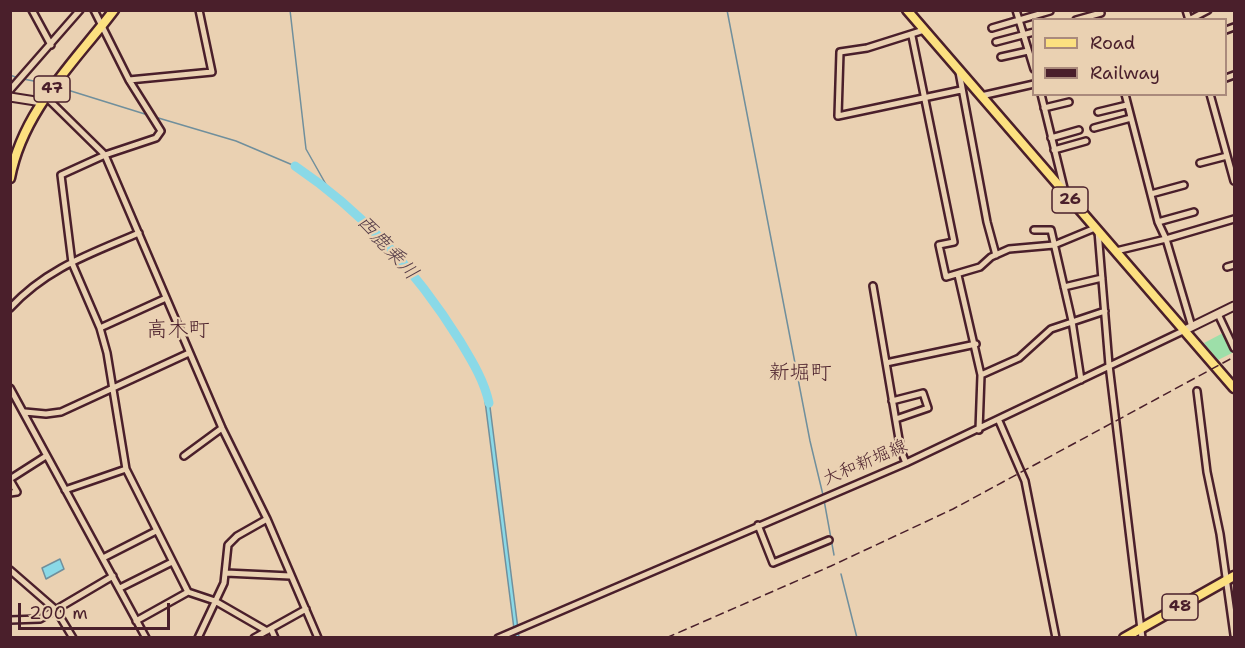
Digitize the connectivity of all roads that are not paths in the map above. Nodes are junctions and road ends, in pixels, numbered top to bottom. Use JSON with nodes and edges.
{"nodes":[{"id":1,"x":32,"y":10,"type":"edge"},
{"id":2,"x":80,"y":10,"type":"edge"},
{"id":3,"x":94,"y":10,"type":"edge"},
{"id":4,"x":114,"y":10,"type":"edge"},
{"id":5,"x":199,"y":10,"type":"edge"},
{"id":6,"x":907,"y":10,"type":"edge"},
{"id":7,"x":1016,"y":10,"type":"edge"},
{"id":8,"x":1208,"y":10,"type":"edge"},
{"id":9,"x":1050,"y":11,"type":"edge"},
{"id":10,"x":1102,"y":14,"type":"edge"},
{"id":11,"x":1085,"y":18,"type":"edge"},
{"id":12,"x":1193,"y":18,"type":"edge"},
{"id":13,"x":1019,"y":20,"type":"junction"},
{"id":14,"x":103,"y":26,"type":"junction"},
{"id":15,"x":992,"y":28,"type":"dead end"},
{"id":16,"x":924,"y":30,"type":"junction"},
{"id":17,"x":1032,"y":32,"type":"edge"},
{"id":18,"x":1023,"y":34,"type":"junction"},
{"id":19,"x":912,"y":36,"type":"junction"},
{"id":20,"x":996,"y":42,"type":"dead end"},
{"id":21,"x":51,"y":45,"type":"junction"},
{"id":22,"x":1030,"y":48,"type":"edge"},
{"id":23,"x":1001,"y":57,"type":"dead end"},
{"id":24,"x":959,"y":71,"type":"junction"},
{"id":25,"x":129,"y":80,"type":"junction"},
{"id":26,"x":1032,"y":84,"type":"edge"},
{"id":27,"x":10,"y":90,"type":"edge"},
{"id":28,"x":961,"y":90,"type":"junction"},
{"id":29,"x":981,"y":96,"type":"junction"},
{"id":30,"x":1041,"y":96,"type":"edge"},
{"id":31,"x":1125,"y":96,"type":"edge"},
{"id":32,"x":1211,"y":96,"type":"edge"},
{"id":33,"x":10,"y":97,"type":"edge"},
{"id":34,"x":926,"y":98,"type":"junction"},
{"id":35,"x":44,"y":100,"type":"junction"},
{"id":36,"x":1069,"y":102,"type":"dead end"},
{"id":37,"x":1127,"y":105,"type":"junction"},
{"id":38,"x":1044,"y":108,"type":"junction"},
{"id":39,"x":1098,"y":112,"type":"dead end"},
{"id":40,"x":1131,"y":118,"type":"junction"},
{"id":41,"x":1094,"y":129,"type":"dead end"},
{"id":42,"x":1080,"y":130,"type":"dead end"},
{"id":43,"x":1051,"y":138,"type":"junction"},
{"id":44,"x":1086,"y":141,"type":"dead end"},
{"id":45,"x":1054,"y":150,"type":"junction"},
{"id":46,"x":105,"y":155,"type":"junction"},
{"id":47,"x":1227,"y":156,"type":"junction"},
{"id":48,"x":1200,"y":163,"type":"dead end"},
{"id":49,"x":10,"y":178,"type":"edge"},
{"id":50,"x":1234,"y":181,"type":"edge"},
{"id":51,"x":1184,"y":185,"type":"dead end"},
{"id":52,"x":1151,"y":194,"type":"junction"},
{"id":53,"x":1066,"y":196,"type":"junction"},
{"id":54,"x":1194,"y":212,"type":"dead end"},
{"id":55,"x":1234,"y":219,"type":"edge"},
{"id":56,"x":1158,"y":222,"type":"junction"},
{"id":57,"x":1096,"y":229,"type":"junction"},
{"id":58,"x":1034,"y":230,"type":"dead end"},
{"id":59,"x":139,"y":233,"type":"junction"},
{"id":60,"x":1166,"y":239,"type":"junction"},
{"id":61,"x":1054,"y":245,"type":"junction"},
{"id":62,"x":1116,"y":251,"type":"junction"},
{"id":63,"x":996,"y":255,"type":"junction"},
{"id":64,"x":72,"y":263,"type":"junction"},
{"id":65,"x":1234,"y":265,"type":"edge"},
{"id":66,"x":1227,"y":267,"type":"dead end"},
{"id":67,"x":958,"y":275,"type":"junction"},
{"id":68,"x":1102,"y":278,"type":"junction"},
{"id":69,"x":873,"y":286,"type":"dead end"},
{"id":70,"x":1064,"y":287,"type":"junction"},
{"id":71,"x":166,"y":298,"type":"junction"},
{"id":72,"x":1234,"y":306,"type":"edge"},
{"id":73,"x":10,"y":308,"type":"edge"},
{"id":74,"x":1105,"y":311,"type":"junction"},
{"id":75,"x":1218,"y":314,"type":"junction"},
{"id":76,"x":1072,"y":321,"type":"junction"},
{"id":77,"x":100,"y":328,"type":"junction"},
{"id":78,"x":1188,"y":329,"type":"junction"},
{"id":79,"x":976,"y":344,"type":"junction"},
{"id":80,"x":1234,"y":348,"type":"edge"},
{"id":81,"x":189,"y":353,"type":"junction"},
{"id":82,"x":886,"y":363,"type":"junction"},
{"id":83,"x":1109,"y":365,"type":"junction"},
{"id":84,"x":981,"y":375,"type":"junction"},
{"id":85,"x":1081,"y":380,"type":"junction"},
{"id":86,"x":113,"y":386,"type":"junction"},
{"id":87,"x":10,"y":388,"type":"edge"},
{"id":88,"x":1234,"y":388,"type":"edge"},
{"id":89,"x":1197,"y":391,"type":"dead end"},
{"id":90,"x":892,"y":401,"type":"junction"},
{"id":91,"x":25,"y":412,"type":"junction"},
{"id":92,"x":896,"y":419,"type":"junction"},
{"id":93,"x":999,"y":421,"type":"junction"},
{"id":94,"x":222,"y":428,"type":"junction"},
{"id":95,"x":979,"y":430,"type":"junction"},
{"id":96,"x":46,"y":456,"type":"junction"},
{"id":97,"x":184,"y":456,"type":"dead end"},
{"id":98,"x":906,"y":463,"type":"junction"},
{"id":99,"x":126,"y":469,"type":"junction"},
{"id":100,"x":10,"y":480,"type":"edge"},
{"id":101,"x":65,"y":490,"type":"junction"},
{"id":102,"x":10,"y":493,"type":"edge"},
{"id":103,"x":267,"y":519,"type":"junction"},
{"id":104,"x":758,"y":525,"type":"junction"},
{"id":105,"x":156,"y":531,"type":"junction"},
{"id":106,"x":829,"y":540,"type":"dead end"},
{"id":107,"x":103,"y":558,"type":"junction"},
{"id":108,"x":172,"y":562,"type":"junction"},
{"id":109,"x":10,"y":570,"type":"edge"},
{"id":110,"x":226,"y":573,"type":"junction"},
{"id":111,"x":113,"y":576,"type":"junction"},
{"id":112,"x":290,"y":576,"type":"junction"},
{"id":113,"x":1234,"y":576,"type":"edge"},
{"id":114,"x":1226,"y":581,"type":"junction"},
{"id":115,"x":120,"y":588,"type":"junction"},
{"id":116,"x":188,"y":592,"type":"junction"},
{"id":117,"x":215,"y":601,"type":"junction"},
{"id":118,"x":306,"y":609,"type":"junction"},
{"id":119,"x":56,"y":610,"type":"junction"},
{"id":120,"x":10,"y":620,"type":"edge"},
{"id":121,"x":136,"y":621,"type":"junction"},
{"id":122,"x":269,"y":630,"type":"junction"},
{"id":123,"x":1142,"y":633,"type":"edge"},
{"id":124,"x":1234,"y":635,"type":"edge"},
{"id":125,"x":73,"y":638,"type":"edge"},
{"id":126,"x":146,"y":638,"type":"edge"},
{"id":127,"x":198,"y":638,"type":"edge"},
{"id":128,"x":254,"y":638,"type":"edge"},
{"id":129,"x":275,"y":638,"type":"edge"},
{"id":130,"x":318,"y":638,"type":"edge"},
{"id":131,"x":498,"y":638,"type":"edge"},
{"id":132,"x":1056,"y":638,"type":"edge"},
{"id":133,"x":1124,"y":638,"type":"edge"}],
"edges":[{"from":1,"to":21,"type":"street"},
{"from":2,"to":21,"type":"street"},
{"from":3,"to":14,"type":"street"},
{"from":4,"to":14,"type":"main road","number":"47"},
{"from":5,"to":25,"type":"street"},
{"from":6,"to":16,"type":"main road","number":"26"},
{"from":7,"to":13,"type":"street"},
{"from":8,"to":12,"type":"street"},
{"from":9,"to":13,"type":"street"},
{"from":10,"to":11,"type":"street"},
{"from":13,"to":15,"type":"street"},
{"from":13,"to":18,"type":"street"},
{"from":14,"to":25,"type":"street"},
{"from":14,"to":35,"type":"main road","number":"47"},
{"from":16,"to":19,"type":"street"},
{"from":16,"to":24,"type":"main road","number":"26"},
{"from":17,"to":18,"type":"street"},
{"from":18,"to":20,"type":"street"},
{"from":18,"to":22,"type":"street"},
{"from":19,"to":34,"type":"street"},
{"from":19,"to":34,"type":"street"},
{"from":21,"to":27,"type":"street"},
{"from":22,"to":23,"type":"street"},
{"from":24,"to":28,"type":"street"},
{"from":24,"to":29,"type":"main road","number":"26"},
{"from":25,"to":46,"type":"street"},
{"from":26,"to":29,"type":"street"},
{"from":28,"to":34,"type":"street"},
{"from":28,"to":63,"type":"street"},
{"from":29,"to":53,"type":"main road","number":"26"},
{"from":30,"to":38,"type":"street"},
{"from":31,"to":37,"type":"street"},
{"from":32,"to":47,"type":"street"},
{"from":33,"to":35,"type":"street"},
{"from":34,"to":67,"type":"street"},
{"from":35,"to":46,"type":"street"},
{"from":35,"to":49,"type":"main road","number":"47"},
{"from":36,"to":38,"type":"street"},
{"from":37,"to":39,"type":"street"},
{"from":37,"to":40,"type":"street"},
{"from":38,"to":43,"type":"street"},
{"from":40,"to":41,"type":"street"},
{"from":40,"to":52,"type":"street"},
{"from":42,"to":43,"type":"street"},
{"from":43,"to":45,"type":"street"},
{"from":44,"to":45,"type":"street"},
{"from":45,"to":53,"type":"street"},
{"from":46,"to":59,"type":"street"},
{"from":46,"to":64,"type":"street"},
{"from":47,"to":48,"type":"street"},
{"from":47,"to":50,"type":"street"},
{"from":51,"to":52,"type":"street"},
{"from":52,"to":56,"type":"street"},
{"from":53,"to":57,"type":"main road","number":"26"},
{"from":54,"to":56,"type":"street"},
{"from":55,"to":60,"type":"street"},
{"from":56,"to":60,"type":"street"},
{"from":57,"to":61,"type":"street"},
{"from":57,"to":62,"type":"main road","number":"26"},
{"from":57,"to":68,"type":"street"},
{"from":58,"to":61,"type":"street"},
{"from":59,"to":64,"type":"street"},
{"from":59,"to":71,"type":"street"},
{"from":60,"to":62,"type":"street"},
{"from":60,"to":78,"type":"street"},
{"from":61,"to":63,"type":"street"},
{"from":61,"to":70,"type":"street"},
{"from":62,"to":78,"type":"main road","number":"26"},
{"from":63,"to":67,"type":"street"},
{"from":64,"to":73,"type":"street"},
{"from":64,"to":77,"type":"street"},
{"from":65,"to":66,"type":"street"},
{"from":67,"to":79,"type":"street"},
{"from":68,"to":70,"type":"street"},
{"from":68,"to":74,"type":"street"},
{"from":69,"to":82,"type":"street"},
{"from":70,"to":76,"type":"street"},
{"from":71,"to":77,"type":"street"},
{"from":71,"to":81,"type":"street"},
{"from":72,"to":75,"type":"street"},
{"from":74,"to":76,"type":"street"},
{"from":74,"to":83,"type":"street"},
{"from":75,"to":78,"type":"street"},
{"from":75,"to":80,"type":"street"},
{"from":76,"to":84,"type":"street"},
{"from":76,"to":85,"type":"street"},
{"from":77,"to":86,"type":"street"},
{"from":78,"to":83,"type":"street","name":"大和新堀線"},
{"from":78,"to":88,"type":"main road","number":"26"},
{"from":79,"to":82,"type":"street"},
{"from":79,"to":84,"type":"street"},
{"from":81,"to":86,"type":"street"},
{"from":81,"to":94,"type":"street"},
{"from":82,"to":90,"type":"street"},
{"from":83,"to":85,"type":"street","name":"大和新堀線"},
{"from":83,"to":123,"type":"street"},
{"from":84,"to":95,"type":"street"},
{"from":85,"to":93,"type":"street","name":"大和新堀線"},
{"from":86,"to":91,"type":"street"},
{"from":86,"to":99,"type":"street"},
{"from":87,"to":91,"type":"street"},
{"from":89,"to":114,"type":"street"},
{"from":90,"to":92,"type":"street"},
{"from":90,"to":92,"type":"street"},
{"from":91,"to":96,"type":"street"},
{"from":92,"to":98,"type":"street"},
{"from":93,"to":95,"type":"street","name":"大和新堀線"},
{"from":93,"to":132,"type":"street"},
{"from":94,"to":97,"type":"street"},
{"from":94,"to":103,"type":"street"},
{"from":95,"to":98,"type":"street","name":"大和新堀線"},
{"from":96,"to":100,"type":"street"},
{"from":96,"to":101,"type":"street"},
{"from":98,"to":104,"type":"street","name":"大和新堀線"},
{"from":99,"to":101,"type":"street"},
{"from":99,"to":105,"type":"street"},
{"from":100,"to":102,"type":"street"},
{"from":101,"to":107,"type":"street"},
{"from":103,"to":110,"type":"street"},
{"from":103,"to":112,"type":"street"},
{"from":104,"to":106,"type":"street"},
{"from":104,"to":131,"type":"street","name":"大和新堀線"},
{"from":105,"to":107,"type":"street"},
{"from":105,"to":108,"type":"street"},
{"from":107,"to":111,"type":"street"},
{"from":108,"to":115,"type":"street"},
{"from":108,"to":116,"type":"street"},
{"from":109,"to":119,"type":"street"},
{"from":110,"to":112,"type":"street"},
{"from":110,"to":117,"type":"street"},
{"from":111,"to":115,"type":"street"},
{"from":111,"to":119,"type":"street"},
{"from":112,"to":118,"type":"street"},
{"from":113,"to":114,"type":"main road","number":"48"},
{"from":114,"to":123,"type":"main road","number":"48"},
{"from":114,"to":124,"type":"street"},
{"from":115,"to":121,"type":"street"},
{"from":116,"to":117,"type":"street"},
{"from":116,"to":121,"type":"street"},
{"from":117,"to":122,"type":"street"},
{"from":117,"to":127,"type":"street"},
{"from":118,"to":122,"type":"street"},
{"from":118,"to":130,"type":"street"},
{"from":119,"to":120,"type":"street"},
{"from":119,"to":125,"type":"street"},
{"from":121,"to":126,"type":"street"},
{"from":122,"to":128,"type":"street"},
{"from":122,"to":129,"type":"street"},
{"from":123,"to":133,"type":"main road","number":"48"}]}
